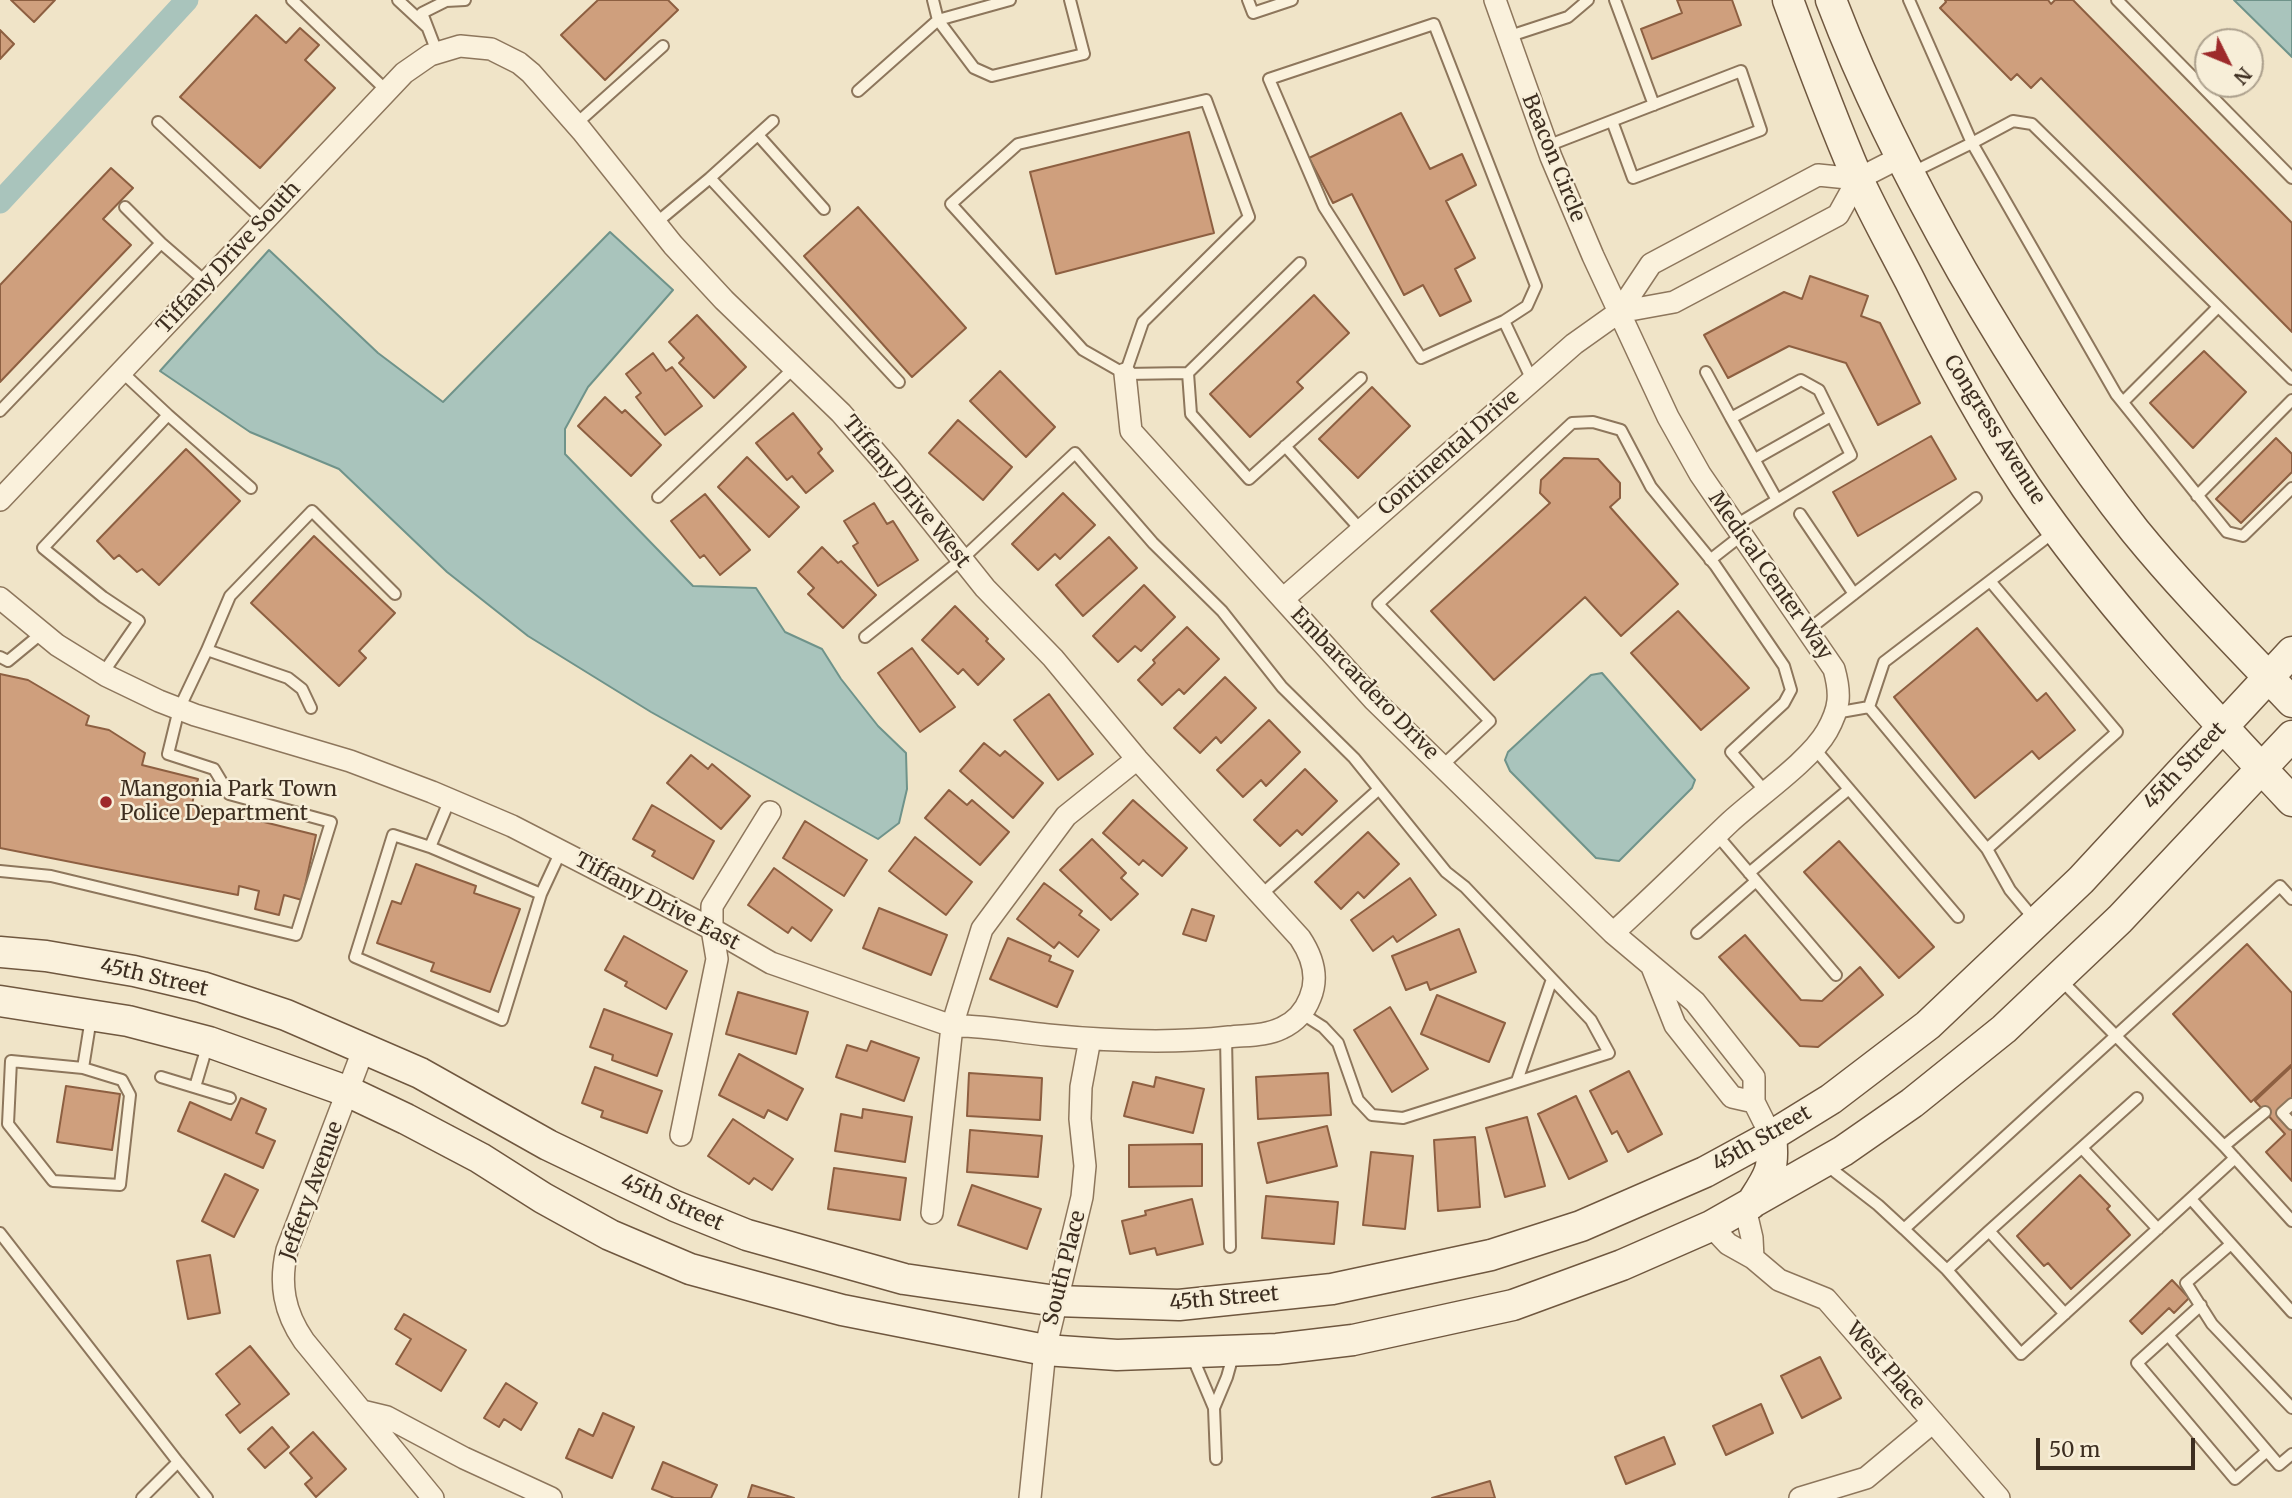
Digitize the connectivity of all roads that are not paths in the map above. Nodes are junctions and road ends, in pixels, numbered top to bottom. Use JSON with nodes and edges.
{"nodes":[{"id":1,"x":292,"y":0,"type":"edge"},
{"id":2,"x":398,"y":0,"type":"edge"},
{"id":3,"x":465,"y":0,"type":"edge"},
{"id":4,"x":933,"y":0,"type":"edge"},
{"id":5,"x":1010,"y":0,"type":"edge"},
{"id":6,"x":1070,"y":0,"type":"edge"},
{"id":7,"x":1248,"y":0,"type":"edge"},
{"id":8,"x":1292,"y":0,"type":"edge"},
{"id":9,"x":1495,"y":0,"type":"edge"},
{"id":10,"x":1588,"y":0,"type":"edge"},
{"id":11,"x":1615,"y":0,"type":"edge"},
{"id":12,"x":1788,"y":0,"type":"edge"},
{"id":13,"x":1831,"y":0,"type":"edge"},
{"id":14,"x":1909,"y":0,"type":"edge"},
{"id":15,"x":2117,"y":0,"type":"edge"},
{"id":16,"x":938,"y":20,"type":"junction"},
{"id":17,"x":428,"y":28,"type":"junction"},
{"id":18,"x":1507,"y":37,"type":"junction"},
{"id":19,"x":475,"y":46,"type":"joint"},
{"id":20,"x":663,"y":46,"type":"dead end"},
{"id":21,"x":437,"y":52,"type":"junction"},
{"id":22,"x":858,"y":90,"type":"dead end"},
{"id":23,"x":387,"y":91,"type":"junction"},
{"id":24,"x":1654,"y":105,"type":"junction"},
{"id":25,"x":773,"y":121,"type":"dead end"},
{"id":26,"x":1612,"y":121,"type":"junction"},
{"id":27,"x":158,"y":122,"type":"dead end"},
{"id":28,"x":576,"y":124,"type":"junction"},
{"id":29,"x":758,"y":135,"type":"junction"},
{"id":30,"x":1972,"y":143,"type":"junction"},
{"id":31,"x":1547,"y":146,"type":"junction"},
{"id":32,"x":1904,"y":166,"type":"junction"},
{"id":33,"x":709,"y":178,"type":"junction"},
{"id":34,"x":2292,"y":178,"type":"edge"},
{"id":35,"x":1858,"y":180,"type":"junction"},
{"id":36,"x":125,"y":207,"type":"dead end"},
{"id":37,"x":824,"y":209,"type":"dead end"},
{"id":38,"x":264,"y":221,"type":"junction"},
{"id":39,"x":656,"y":223,"type":"junction"},
{"id":40,"x":161,"y":243,"type":"junction"},
{"id":41,"x":1300,"y":263,"type":"dead end"},
{"id":42,"x":206,"y":282,"type":"junction"},
{"id":43,"x":2218,"y":307,"type":"junction"},
{"id":44,"x":1619,"y":312,"type":"junction"},
{"id":45,"x":1504,"y":321,"type":"junction"},
{"id":46,"x":795,"y":367,"type":"junction"},
{"id":47,"x":122,"y":372,"type":"junction"},
{"id":48,"x":1706,"y":372,"type":"dead end"},
{"id":49,"x":1188,"y":373,"type":"junction"},
{"id":50,"x":1125,"y":374,"type":"junction"},
{"id":51,"x":1361,"y":378,"type":"dead end"},
{"id":52,"x":2292,"y":379,"type":"edge"},
{"id":53,"x":1532,"y":380,"type":"junction"},
{"id":54,"x":899,"y":382,"type":"dead end"},
{"id":55,"x":2292,"y":400,"type":"edge"},
{"id":56,"x":2123,"y":402,"type":"junction"},
{"id":57,"x":0,"y":411,"type":"edge"},
{"id":58,"x":168,"y":415,"type":"junction"},
{"id":59,"x":1831,"y":416,"type":"junction"},
{"id":60,"x":1731,"y":418,"type":"junction"},
{"id":61,"x":1285,"y":446,"type":"junction"},
{"id":62,"x":1755,"y":459,"type":"junction"},
{"id":63,"x":251,"y":488,"type":"dead end"},
{"id":64,"x":2292,"y":488,"type":"edge"},
{"id":65,"x":2197,"y":496,"type":"junction"},
{"id":66,"x":658,"y":497,"type":"dead end"},
{"id":67,"x":1976,"y":498,"type":"dead end"},
{"id":68,"x":0,"y":500,"type":"edge"},
{"id":69,"x":1777,"y":500,"type":"junction"},
{"id":70,"x":1800,"y":514,"type":"dead end"},
{"id":71,"x":2058,"y":529,"type":"junction"},
{"id":72,"x":1361,"y":530,"type":"junction"},
{"id":73,"x":1739,"y":530,"type":"junction"},
{"id":74,"x":961,"y":560,"type":"junction"},
{"id":75,"x":1710,"y":560,"type":"junction"},
{"id":76,"x":1990,"y":581,"type":"junction"},
{"id":77,"x":395,"y":594,"type":"dead end"},
{"id":78,"x":1854,"y":594,"type":"junction"},
{"id":79,"x":0,"y":598,"type":"edge"},
{"id":80,"x":1283,"y":599,"type":"junction"},
{"id":81,"x":1808,"y":630,"type":"junction"},
{"id":82,"x":42,"y":633,"type":"junction"},
{"id":83,"x":865,"y":637,"type":"dead end"},
{"id":84,"x":207,"y":650,"type":"junction"},
{"id":85,"x":2292,"y":652,"type":"edge"},
{"id":86,"x":0,"y":657,"type":"edge"},
{"id":87,"x":103,"y":673,"type":"junction"},
{"id":88,"x":2268,"y":677,"type":"junction"},
{"id":89,"x":2292,"y":702,"type":"edge"},
{"id":90,"x":1870,"y":707,"type":"junction"},
{"id":91,"x":312,"y":708,"type":"dead end"},
{"id":92,"x":179,"y":709,"type":"junction"},
{"id":93,"x":1835,"y":713,"type":"junction"},
{"id":94,"x":2222,"y":726,"type":"junction"},
{"id":95,"x":2292,"y":736,"type":"edge"},
{"id":96,"x":1814,"y":747,"type":"junction"},
{"id":97,"x":1137,"y":759,"type":"junction"},
{"id":98,"x":1442,"y":766,"type":"junction"},
{"id":99,"x":2262,"y":769,"type":"junction"},
{"id":100,"x":1379,"y":789,"type":"junction"},
{"id":101,"x":1849,"y":789,"type":"junction"},
{"id":102,"x":1765,"y":791,"type":"junction"},
{"id":103,"x":450,"y":799,"type":"junction"},
{"id":104,"x":2292,"y":801,"type":"edge"},
{"id":105,"x":770,"y":812,"type":"dead end"},
{"id":106,"x":1717,"y":835,"type":"junction"},
{"id":107,"x":430,"y":847,"type":"junction"},
{"id":108,"x":1987,"y":849,"type":"junction"},
{"id":109,"x":561,"y":851,"type":"junction"},
{"id":110,"x":0,"y":871,"type":"edge"},
{"id":111,"x":1753,"y":877,"type":"junction"},
{"id":112,"x":541,"y":894,"type":"junction"},
{"id":113,"x":1261,"y":895,"type":"junction"},
{"id":114,"x":2292,"y":899,"type":"edge"},
{"id":115,"x":1958,"y":917,"type":"dead end"},
{"id":116,"x":2037,"y":922,"type":"junction"},
{"id":117,"x":712,"y":929,"type":"junction"},
{"id":118,"x":1613,"y":933,"type":"junction"},
{"id":119,"x":1697,"y":933,"type":"dead end"},
{"id":120,"x":0,"y":952,"type":"edge"},
{"id":121,"x":1651,"y":965,"type":"junction"},
{"id":122,"x":1836,"y":975,"type":"dead end"},
{"id":123,"x":2058,"y":977,"type":"junction"},
{"id":124,"x":1552,"y":979,"type":"junction"},
{"id":125,"x":0,"y":1001,"type":"edge"},
{"id":126,"x":1301,"y":1013,"type":"junction"},
{"id":127,"x":91,"y":1015,"type":"junction"},
{"id":128,"x":952,"y":1026,"type":"junction"},
{"id":129,"x":2116,"y":1036,"type":"junction"},
{"id":130,"x":1226,"y":1038,"type":"junction"},
{"id":131,"x":1090,"y":1039,"type":"junction"},
{"id":132,"x":209,"y":1042,"type":"junction"},
{"id":133,"x":364,"y":1048,"type":"junction"},
{"id":134,"x":83,"y":1068,"type":"junction"},
{"id":135,"x":161,"y":1077,"type":"dead end"},
{"id":136,"x":1517,"y":1081,"type":"junction"},
{"id":137,"x":195,"y":1087,"type":"junction"},
{"id":138,"x":349,"y":1092,"type":"junction"},
{"id":139,"x":230,"y":1098,"type":"dead end"},
{"id":140,"x":2137,"y":1098,"type":"dead end"},
{"id":141,"x":1754,"y":1102,"type":"junction"},
{"id":142,"x":2292,"y":1104,"type":"edge"},
{"id":143,"x":2265,"y":1112,"type":"dead end"},
{"id":144,"x":2292,"y":1124,"type":"edge"},
{"id":145,"x":681,"y":1135,"type":"dead end"},
{"id":146,"x":1771,"y":1136,"type":"junction"},
{"id":147,"x":2224,"y":1146,"type":"junction"},
{"id":148,"x":2082,"y":1148,"type":"junction"},
{"id":149,"x":2235,"y":1158,"type":"junction"},
{"id":150,"x":1823,"y":1162,"type":"junction"},
{"id":151,"x":2191,"y":1199,"type":"junction"},
{"id":152,"x":1748,"y":1206,"type":"junction"},
{"id":153,"x":932,"y":1213,"type":"dead end"},
{"id":154,"x":2292,"y":1222,"type":"edge"},
{"id":155,"x":1711,"y":1226,"type":"junction"},
{"id":156,"x":2158,"y":1228,"type":"junction"},
{"id":157,"x":1904,"y":1229,"type":"junction"},
{"id":158,"x":1989,"y":1231,"type":"junction"},
{"id":159,"x":0,"y":1233,"type":"edge"},
{"id":160,"x":2231,"y":1244,"type":"junction"},
{"id":161,"x":1230,"y":1247,"type":"dead end"},
{"id":162,"x":1753,"y":1258,"type":"junction"},
{"id":163,"x":1947,"y":1270,"type":"junction"},
{"id":164,"x":1056,"y":1301,"type":"junction"},
{"id":165,"x":2200,"y":1305,"type":"junction"},
{"id":166,"x":2292,"y":1312,"type":"edge"},
{"id":167,"x":2065,"y":1314,"type":"junction"},
{"id":168,"x":2168,"y":1335,"type":"junction"},
{"id":169,"x":1045,"y":1350,"type":"junction"},
{"id":170,"x":1234,"y":1351,"type":"junction"},
{"id":171,"x":1191,"y":1353,"type":"junction"},
{"id":172,"x":1214,"y":1408,"type":"junction"},
{"id":173,"x":2292,"y":1408,"type":"edge"},
{"id":174,"x":362,"y":1411,"type":"junction"},
{"id":175,"x":1933,"y":1422,"type":"junction"},
{"id":176,"x":2267,"y":1451,"type":"junction"},
{"id":177,"x":2292,"y":1454,"type":"edge"},
{"id":178,"x":1216,"y":1459,"type":"dead end"},
{"id":179,"x":178,"y":1462,"type":"junction"},
{"id":180,"x":142,"y":1498,"type":"edge"},
{"id":181,"x":207,"y":1498,"type":"edge"},
{"id":182,"x":433,"y":1498,"type":"edge"},
{"id":183,"x":551,"y":1498,"type":"edge"},
{"id":184,"x":1030,"y":1498,"type":"edge"},
{"id":185,"x":1800,"y":1498,"type":"edge"},
{"id":186,"x":1999,"y":1498,"type":"edge"}],
"edges":[{"from":1,"to":23,"type":"lane"},
{"from":2,"to":17,"type":"lane"},
{"from":3,"to":17,"type":"lane"},
{"from":4,"to":16,"type":"lane"},
{"from":5,"to":16,"type":"lane"},
{"from":6,"to":16,"type":"lane"},
{"from":7,"to":8,"type":"lane"},
{"from":9,"to":18,"type":"street","name":"Beacon Circle"},
{"from":10,"to":18,"type":"lane"},
{"from":11,"to":24,"type":"lane"},
{"from":12,"to":35,"type":"main road","name":"Congress Avenue"},
{"from":13,"to":32,"type":"main road"},
{"from":14,"to":30,"type":"lane"},
{"from":15,"to":34,"type":"lane"},
{"from":16,"to":22,"type":"lane"},
{"from":17,"to":21,"type":"lane"},
{"from":18,"to":31,"type":"street","name":"Beacon Circle"},
{"from":19,"to":21,"type":"street","name":"Tiffany Drive South"},
{"from":19,"to":28,"type":"street","name":"Tiffany Drive West"},
{"from":20,"to":28,"type":"lane"},
{"from":21,"to":23,"type":"street","name":"Tiffany Drive South"},
{"from":23,"to":38,"type":"street","name":"Tiffany Drive South"},
{"from":24,"to":26,"type":"lane"},
{"from":24,"to":26,"type":"lane"},
{"from":25,"to":29,"type":"lane"},
{"from":26,"to":31,"type":"lane"},
{"from":27,"to":38,"type":"lane"},
{"from":28,"to":39,"type":"street","name":"Tiffany Drive West"},
{"from":29,"to":33,"type":"lane"},
{"from":29,"to":37,"type":"lane"},
{"from":30,"to":32,"type":"lane"},
{"from":30,"to":43,"type":"lane"},
{"from":30,"to":56,"type":"lane"},
{"from":31,"to":44,"type":"street","name":"Beacon Circle"},
{"from":32,"to":35,"type":"street"},
{"from":32,"to":88,"type":"main road"},
{"from":33,"to":39,"type":"lane"},
{"from":33,"to":54,"type":"lane"},
{"from":35,"to":44,"type":"street","name":"Continental Drive"},
{"from":35,"to":44,"type":"street","name":"Continental Drive"},
{"from":35,"to":71,"type":"main road","name":"Congress Avenue"},
{"from":36,"to":40,"type":"lane"},
{"from":38,"to":42,"type":"street","name":"Tiffany Drive South"},
{"from":39,"to":46,"type":"street","name":"Tiffany Drive West"},
{"from":40,"to":42,"type":"lane"},
{"from":40,"to":57,"type":"lane"},
{"from":41,"to":49,"type":"lane"},
{"from":42,"to":47,"type":"street","name":"Tiffany Drive South"},
{"from":43,"to":52,"type":"lane"},
{"from":43,"to":56,"type":"lane"},
{"from":44,"to":53,"type":"street","name":"Continental Drive"},
{"from":44,"to":73,"type":"street","name":"Medical Center Way"},
{"from":45,"to":45,"type":"lane"},
{"from":45,"to":53,"type":"lane"},
{"from":46,"to":66,"type":"lane"},
{"from":46,"to":74,"type":"street","name":"Tiffany Drive West"},
{"from":47,"to":58,"type":"lane"},
{"from":47,"to":68,"type":"street","name":"Tiffany Drive South"},
{"from":48,"to":60,"type":"lane"},
{"from":49,"to":50,"type":"lane"},
{"from":49,"to":61,"type":"lane"},
{"from":50,"to":50,"type":"lane"},
{"from":50,"to":80,"type":"street","name":"Embarcardero Drive"},
{"from":51,"to":61,"type":"lane"},
{"from":53,"to":72,"type":"street","name":"Continental Drive"},
{"from":55,"to":65,"type":"lane"},
{"from":56,"to":65,"type":"lane"},
{"from":58,"to":63,"type":"lane"},
{"from":58,"to":87,"type":"lane"},
{"from":59,"to":60,"type":"lane"},
{"from":59,"to":62,"type":"lane"},
{"from":59,"to":69,"type":"lane"},
{"from":60,"to":62,"type":"lane"},
{"from":61,"to":72,"type":"lane"},
{"from":62,"to":69,"type":"lane"},
{"from":64,"to":65,"type":"lane"},
{"from":67,"to":78,"type":"lane"},
{"from":69,"to":73,"type":"lane"},
{"from":70,"to":78,"type":"lane"},
{"from":71,"to":76,"type":"lane"},
{"from":71,"to":94,"type":"main road","name":"Congress Avenue"},
{"from":72,"to":80,"type":"street","name":"Continental Drive"},
{"from":73,"to":75,"type":"lane"},
{"from":73,"to":81,"type":"street","name":"Medical Center Way"},
{"from":74,"to":83,"type":"lane"},
{"from":74,"to":97,"type":"street","name":"Tiffany Drive West"},
{"from":74,"to":100,"type":"lane"},
{"from":75,"to":98,"type":"lane"},
{"from":75,"to":102,"type":"lane"},
{"from":76,"to":90,"type":"lane"},
{"from":76,"to":108,"type":"lane"},
{"from":77,"to":84,"type":"lane"},
{"from":78,"to":81,"type":"lane"},
{"from":79,"to":82,"type":"street","name":"Tiffany Drive East"},
{"from":80,"to":98,"type":"street","name":"Embarcardero Drive"},
{"from":81,"to":93,"type":"street","name":"Medical Center Way"},
{"from":82,"to":86,"type":"lane"},
{"from":82,"to":87,"type":"street","name":"Tiffany Drive East"},
{"from":84,"to":91,"type":"lane"},
{"from":84,"to":92,"type":"lane"},
{"from":85,"to":88,"type":"main road","name":"45th Street"},
{"from":87,"to":92,"type":"street","name":"Tiffany Drive East"},
{"from":88,"to":89,"type":"main road"},
{"from":88,"to":94,"type":"main road","name":"45th Street"},
{"from":90,"to":93,"type":"lane"},
{"from":90,"to":108,"type":"lane"},
{"from":92,"to":103,"type":"street","name":"Tiffany Drive East"},
{"from":92,"to":110,"type":"lane"},
{"from":93,"to":96,"type":"street","name":"Medical Center Way"},
{"from":94,"to":99,"type":"main road","name":"Congress Avenue"},
{"from":94,"to":116,"type":"main road","name":"45th Street"},
{"from":95,"to":99,"type":"main road"},
{"from":96,"to":101,"type":"lane"},
{"from":96,"to":102,"type":"street","name":"Medical Center Way"},
{"from":97,"to":113,"type":"street","name":"Tiffany Drive West"},
{"from":97,"to":128,"type":"street"},
{"from":98,"to":118,"type":"street","name":"Embarcardero Drive"},
{"from":99,"to":104,"type":"main road","name":"Congress Avenue"},
{"from":99,"to":123,"type":"main road"},
{"from":100,"to":113,"type":"lane"},
{"from":100,"to":124,"type":"lane"},
{"from":101,"to":111,"type":"lane"},
{"from":101,"to":115,"type":"lane"},
{"from":102,"to":106,"type":"street","name":"Medical Center Way"},
{"from":103,"to":107,"type":"lane"},
{"from":103,"to":109,"type":"street","name":"Tiffany Drive East"},
{"from":105,"to":117,"type":"street"},
{"from":106,"to":111,"type":"lane"},
{"from":106,"to":118,"type":"street","name":"Medical Center Way"},
{"from":107,"to":112,"type":"lane"},
{"from":107,"to":112,"type":"lane"},
{"from":108,"to":116,"type":"lane"},
{"from":109,"to":112,"type":"lane"},
{"from":109,"to":117,"type":"street","name":"Tiffany Drive East"},
{"from":111,"to":119,"type":"lane"},
{"from":111,"to":122,"type":"lane"},
{"from":113,"to":126,"type":"street","name":"Tiffany Drive West"},
{"from":114,"to":129,"type":"lane"},
{"from":116,"to":146,"type":"main road","name":"45th Street"},
{"from":117,"to":128,"type":"street","name":"Tiffany Drive East"},
{"from":117,"to":145,"type":"street"},
{"from":118,"to":121,"type":"street","name":"Embarcardero Drive"},
{"from":120,"to":133,"type":"main road","name":"45th Street"},
{"from":121,"to":141,"type":"street","name":"Embarcardero Drive"},
{"from":121,"to":141,"type":"street","name":"Embarcardero Drive"},
{"from":123,"to":129,"type":"lane"},
{"from":123,"to":150,"type":"main road"},
{"from":124,"to":136,"type":"lane"},
{"from":124,"to":136,"type":"lane"},
{"from":125,"to":127,"type":"main road"},
{"from":126,"to":130,"type":"street","name":"Tiffany Drive East"},
{"from":126,"to":136,"type":"lane"},
{"from":127,"to":132,"type":"main road"},
{"from":127,"to":134,"type":"lane"},
{"from":128,"to":131,"type":"street","name":"Tiffany Drive East"},
{"from":128,"to":153,"type":"street"},
{"from":129,"to":147,"type":"lane"},
{"from":129,"to":157,"type":"lane"},
{"from":130,"to":131,"type":"street","name":"Tiffany Drive East"},
{"from":130,"to":161,"type":"lane"},
{"from":131,"to":164,"type":"street","name":"South Place"},
{"from":132,"to":137,"type":"lane"},
{"from":132,"to":138,"type":"main road"},
{"from":133,"to":138,"type":"street","name":"Jeffery Avenue"},
{"from":133,"to":164,"type":"main road","name":"45th Street"},
{"from":134,"to":134,"type":"lane"},
{"from":135,"to":137,"type":"lane"},
{"from":137,"to":139,"type":"lane"},
{"from":138,"to":169,"type":"main road"},
{"from":138,"to":174,"type":"street","name":"Jeffery Avenue"},
{"from":140,"to":148,"type":"lane"},
{"from":141,"to":146,"type":"street","name":"Embarcardero Drive"},
{"from":142,"to":144,"type":"lane"},
{"from":143,"to":147,"type":"lane"},
{"from":146,"to":152,"type":"main road"},
{"from":146,"to":164,"type":"main road","name":"45th Street"},
{"from":147,"to":149,"type":"lane"},
{"from":148,"to":156,"type":"lane"},
{"from":148,"to":158,"type":"lane"},
{"from":149,"to":151,"type":"lane"},
{"from":149,"to":154,"type":"lane"},
{"from":150,"to":152,"type":"main road"},
{"from":150,"to":157,"type":"lane"},
{"from":151,"to":156,"type":"lane"},
{"from":151,"to":160,"type":"lane"},
{"from":152,"to":155,"type":"main road"},
{"from":152,"to":162,"type":"street"},
{"from":155,"to":162,"type":"street","name":"West Place"},
{"from":155,"to":170,"type":"main road"},
{"from":156,"to":167,"type":"lane"},
{"from":157,"to":163,"type":"lane"},
{"from":158,"to":163,"type":"lane"},
{"from":158,"to":167,"type":"lane"},
{"from":159,"to":179,"type":"lane"},
{"from":160,"to":165,"type":"lane"},
{"from":160,"to":166,"type":"lane"},
{"from":162,"to":175,"type":"street","name":"West Place"},
{"from":163,"to":167,"type":"lane"},
{"from":164,"to":169,"type":"street","name":"South Place"},
{"from":165,"to":168,"type":"lane"},
{"from":165,"to":173,"type":"lane"},
{"from":168,"to":176,"type":"lane"},
{"from":168,"to":176,"type":"lane"},
{"from":169,"to":171,"type":"main road"},
{"from":169,"to":184,"type":"street","name":"South Place"},
{"from":170,"to":171,"type":"main road"},
{"from":170,"to":172,"type":"lane"},
{"from":171,"to":172,"type":"lane"},
{"from":172,"to":178,"type":"lane"},
{"from":174,"to":182,"type":"street","name":"Jeffery Avenue"},
{"from":174,"to":183,"type":"street"},
{"from":175,"to":185,"type":"street"},
{"from":175,"to":186,"type":"street","name":"West Place"},
{"from":176,"to":177,"type":"lane"},
{"from":179,"to":180,"type":"lane"},
{"from":179,"to":181,"type":"lane"}]}
